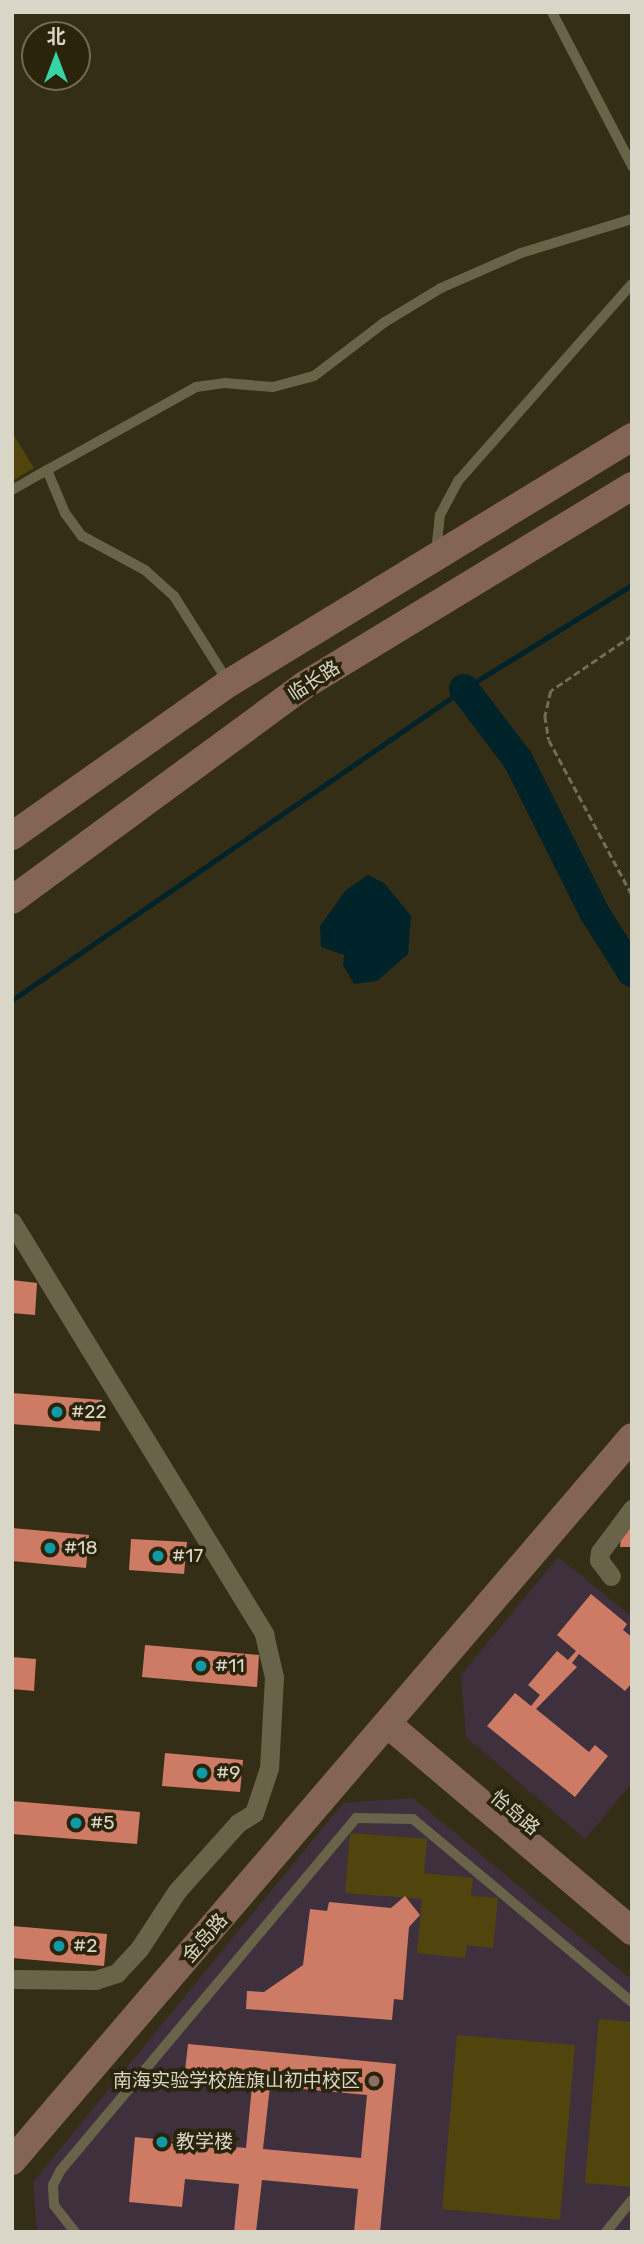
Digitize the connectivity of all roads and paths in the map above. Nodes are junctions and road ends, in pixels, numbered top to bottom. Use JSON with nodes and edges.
{"nodes":[{"id":1,"x":552,"y":12,"type":"edge"},
{"id":2,"x":632,"y":166,"type":"edge"},
{"id":3,"x":632,"y":219,"type":"edge"},
{"id":4,"x":632,"y":284,"type":"edge"},
{"id":5,"x":632,"y":437,"type":"edge"},
{"id":6,"x":47,"y":470,"type":"junction"},
{"id":7,"x":632,"y":486,"type":"edge"},
{"id":8,"x":12,"y":490,"type":"edge"},
{"id":9,"x":435,"y":556,"type":"junction"},
{"id":10,"x":632,"y":636,"type":"edge"},
{"id":11,"x":229,"y":684,"type":"junction"},
{"id":12,"x":12,"y":836,"type":"edge"},
{"id":13,"x":632,"y":895,"type":"edge"},
{"id":14,"x":12,"y":900,"type":"edge"},
{"id":15,"x":12,"y":1222,"type":"edge"},
{"id":16,"x":632,"y":1437,"type":"edge"},
{"id":17,"x":632,"y":1509,"type":"edge"},
{"id":18,"x":611,"y":1576,"type":"dead end"},
{"id":19,"x":394,"y":1721,"type":"junction"},
{"id":20,"x":632,"y":1910,"type":"edge"},
{"id":21,"x":632,"y":1931,"type":"edge"},
{"id":22,"x":12,"y":1979,"type":"edge"},
{"id":23,"x":632,"y":2002,"type":"edge"},
{"id":24,"x":12,"y":2161,"type":"edge"},
{"id":25,"x":632,"y":2200,"type":"edge"},
{"id":26,"x":75,"y":2232,"type":"edge"},
{"id":27,"x":606,"y":2232,"type":"edge"}],
"edges":[{"from":1,"to":2,"type":"lane"},
{"from":3,"to":6,"type":"lane"},
{"from":4,"to":9,"type":"lane"},
{"from":5,"to":9,"type":"street"},
{"from":6,"to":8,"type":"lane"},
{"from":6,"to":11,"type":"lane"},
{"from":7,"to":14,"type":"street","name":"临长路"},
{"from":9,"to":11,"type":"street"},
{"from":10,"to":13,"type":"path"},
{"from":11,"to":12,"type":"street"},
{"from":15,"to":22,"type":"street"},
{"from":16,"to":19,"type":"street","name":"金岛路"},
{"from":17,"to":18,"type":"street"},
{"from":19,"to":20,"type":"street","name":"怡岛路"},
{"from":19,"to":21,"type":"street"},
{"from":19,"to":24,"type":"street","name":"金岛路"},
{"from":23,"to":26,"type":"lane"},
{"from":25,"to":27,"type":"lane"}]}
